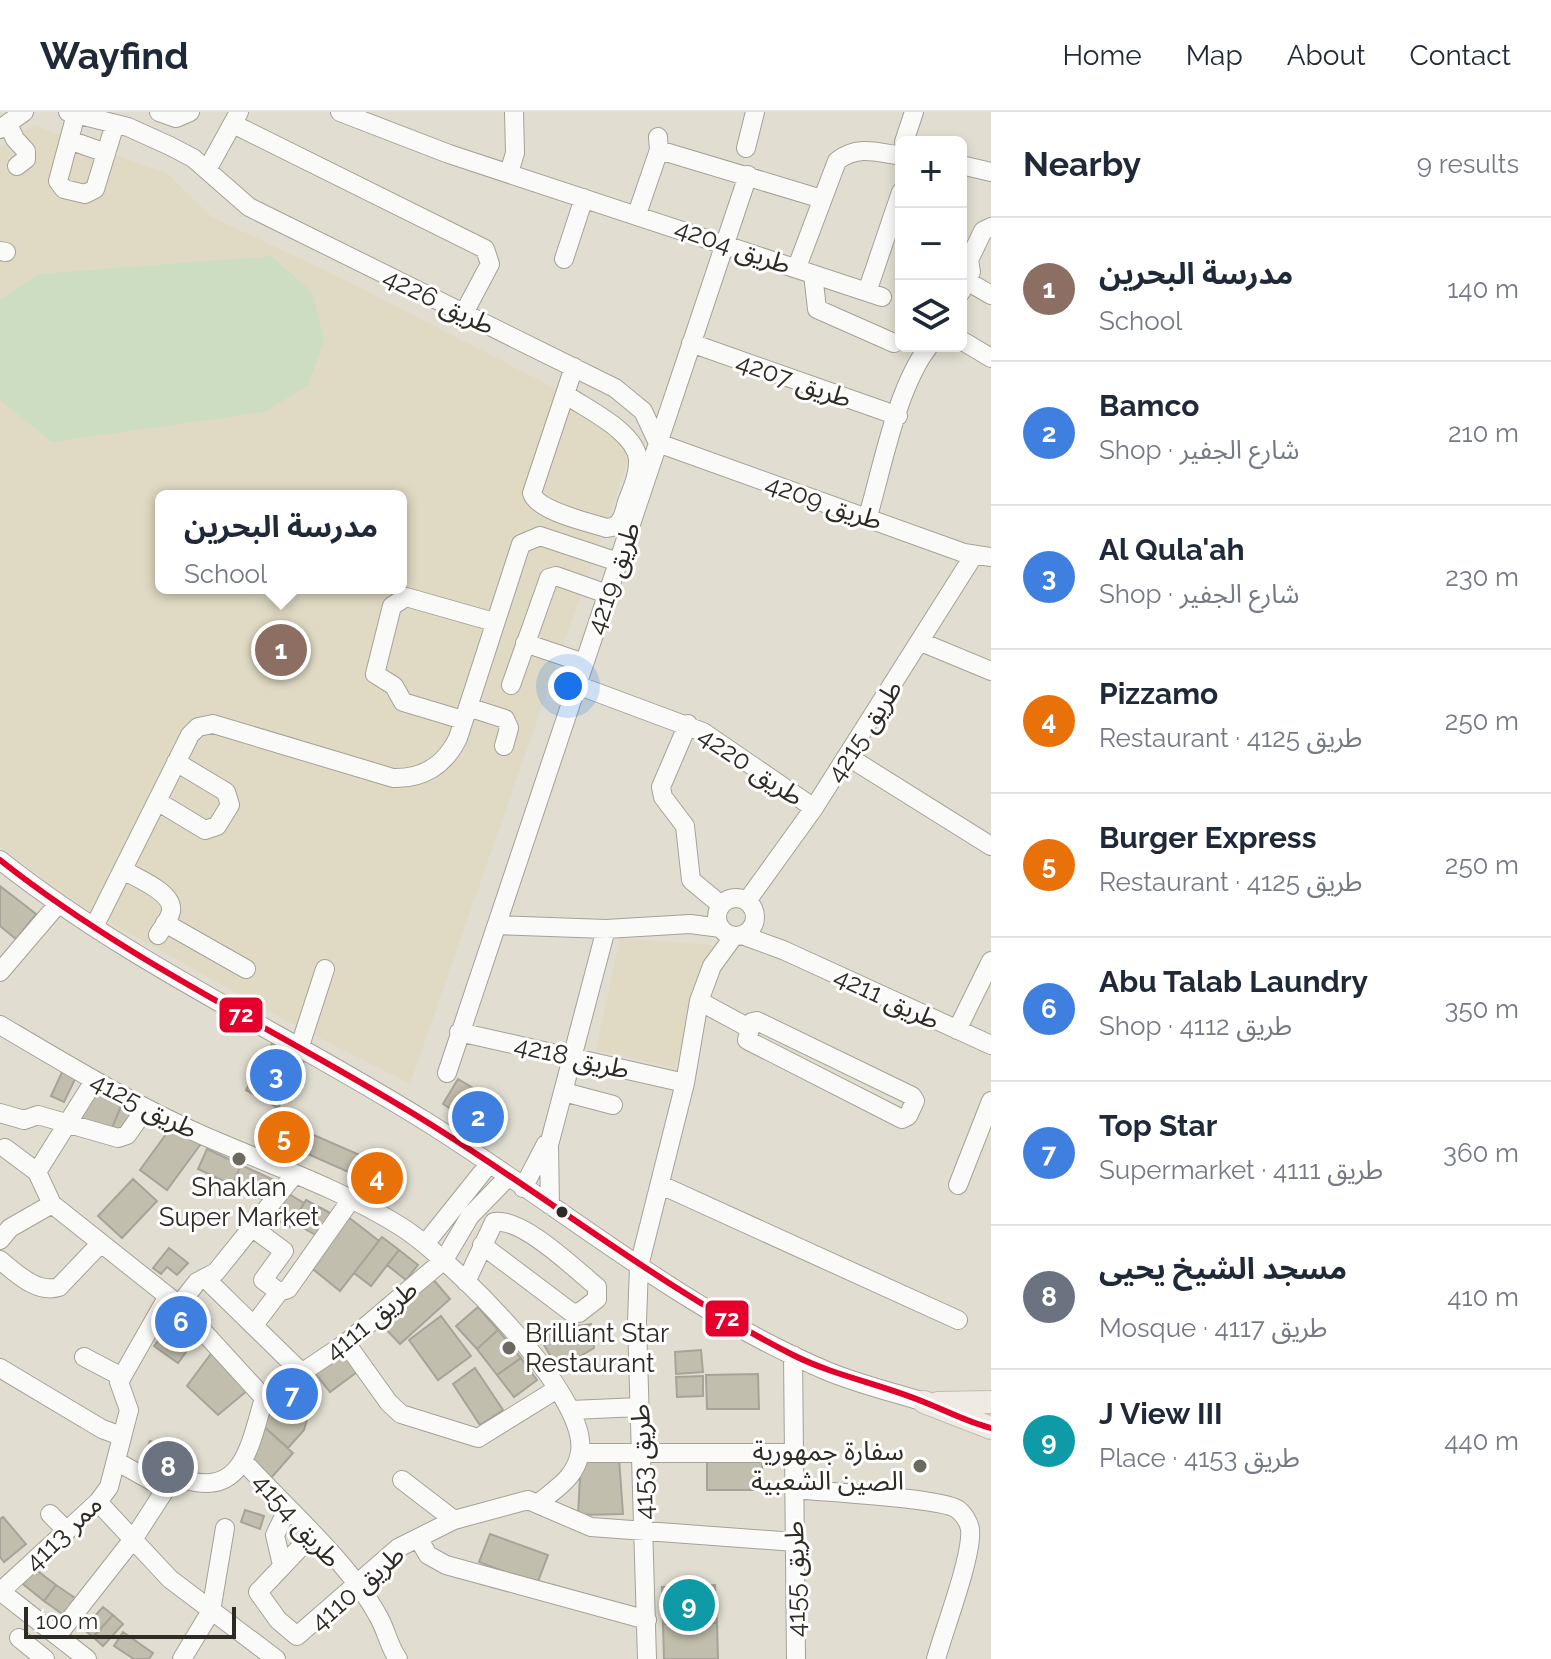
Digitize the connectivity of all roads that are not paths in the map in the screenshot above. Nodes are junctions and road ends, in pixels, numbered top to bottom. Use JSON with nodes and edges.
{"nodes":[{"id":1,"x":24,"y":112,"type":"edge"},
{"id":2,"x":159,"y":112,"type":"edge"},
{"id":3,"x":190,"y":112,"type":"edge"},
{"id":4,"x":340,"y":112,"type":"edge"},
{"id":5,"x":514,"y":112,"type":"edge"},
{"id":6,"x":755,"y":112,"type":"edge"},
{"id":7,"x":914,"y":112,"type":"edge"},
{"id":8,"x":79,"y":114,"type":"edge"},
{"id":9,"x":236,"y":118,"type":"edge"},
{"id":10,"x":125,"y":121,"type":"edge"},
{"id":11,"x":4,"y":127,"type":"edge"},
{"id":12,"x":907,"y":136,"type":"edge"},
{"id":13,"x":69,"y":140,"type":"junction"},
{"id":14,"x":746,"y":148,"type":"dead end"},
{"id":15,"x":895,"y":151,"type":"edge"},
{"id":16,"x":106,"y":153,"type":"junction"},
{"id":17,"x":17,"y":166,"type":"dead end"},
{"id":18,"x":967,"y":166,"type":"edge"},
{"id":19,"x":207,"y":170,"type":"junction"},
{"id":20,"x":991,"y":172,"type":"edge"},
{"id":21,"x":509,"y":173,"type":"junction"},
{"id":22,"x":748,"y":175,"type":"junction"},
{"id":23,"x":584,"y":198,"type":"junction"},
{"id":24,"x":822,"y":199,"type":"junction"},
{"id":25,"x":897,"y":208,"type":"edge"},
{"id":26,"x":637,"y":214,"type":"junction"},
{"id":27,"x":991,"y":227,"type":"edge"},
{"id":28,"x":724,"y":243,"type":"junction"},
{"id":29,"x":564,"y":259,"type":"dead end"},
{"id":30,"x":805,"y":270,"type":"junction"},
{"id":31,"x":967,"y":281,"type":"edge"},
{"id":32,"x":967,"y":288,"type":"edge"},
{"id":33,"x":991,"y":295,"type":"edge"},
{"id":34,"x":464,"y":313,"type":"junction"},
{"id":35,"x":691,"y":343,"type":"junction"},
{"id":36,"x":894,"y":343,"type":"dead end"},
{"id":37,"x":967,"y":344,"type":"edge"},
{"id":38,"x":925,"y":352,"type":"edge"},
{"id":39,"x":991,"y":358,"type":"edge"},
{"id":40,"x":574,"y":367,"type":"junction"},
{"id":41,"x":565,"y":394,"type":"junction"},
{"id":42,"x":898,"y":416,"type":"junction"},
{"id":43,"x":658,"y":443,"type":"junction"},
{"id":44,"x":868,"y":516,"type":"junction"},
{"id":45,"x":983,"y":556,"type":"edge"},
{"id":46,"x":618,"y":562,"type":"junction"},
{"id":47,"x":607,"y":594,"type":"junction"},
{"id":48,"x":494,"y":622,"type":"junction"},
{"id":49,"x":921,"y":642,"type":"junction"},
{"id":50,"x":525,"y":643,"type":"junction"},
{"id":51,"x":584,"y":663,"type":"junction"},
{"id":52,"x":991,"y":671,"type":"edge"},
{"id":53,"x":511,"y":685,"type":"dead end"},
{"id":54,"x":577,"y":685,"type":"junction"},
{"id":55,"x":465,"y":713,"type":"junction"},
{"id":56,"x":688,"y":724,"type":"junction"},
{"id":57,"x":504,"y":746,"type":"dead end"},
{"id":58,"x":847,"y":756,"type":"junction"},
{"id":59,"x":176,"y":762,"type":"junction"},
{"id":60,"x":157,"y":801,"type":"junction"},
{"id":61,"x":814,"y":808,"type":"junction"},
{"id":62,"x":991,"y":846,"type":"edge"},
{"id":63,"x":0,"y":860,"type":"edge"},
{"id":64,"x":123,"y":870,"type":"junction"},
{"id":65,"x":58,"y":904,"type":"junction"},
{"id":66,"x":751,"y":910,"type":"junction"},
{"id":67,"x":727,"y":923,"type":"junction"},
{"id":68,"x":497,"y":925,"type":"junction"},
{"id":69,"x":94,"y":927,"type":"junction"},
{"id":70,"x":606,"y":929,"type":"junction"},
{"id":71,"x":7,"y":946,"type":"edge"},
{"id":72,"x":783,"y":950,"type":"junction"},
{"id":73,"x":991,"y":961,"type":"edge"},
{"id":74,"x":246,"y":969,"type":"dead end"},
{"id":75,"x":325,"y":969,"type":"dead end"},
{"id":76,"x":0,"y":972,"type":"edge"},
{"id":77,"x":699,"y":1001,"type":"junction"},
{"id":78,"x":0,"y":1025,"type":"edge"},
{"id":79,"x":749,"y":1028,"type":"junction"},
{"id":80,"x":957,"y":1030,"type":"junction"},
{"id":81,"x":459,"y":1032,"type":"junction"},
{"id":82,"x":991,"y":1045,"type":"edge"},
{"id":83,"x":299,"y":1049,"type":"junction"},
{"id":84,"x":574,"y":1056,"type":"junction"},
{"id":85,"x":447,"y":1073,"type":"dead end"},
{"id":86,"x":94,"y":1081,"type":"junction"},
{"id":87,"x":685,"y":1083,"type":"junction"},
{"id":88,"x":564,"y":1092,"type":"junction"},
{"id":89,"x":991,"y":1101,"type":"edge"},
{"id":90,"x":613,"y":1105,"type":"dead end"},
{"id":91,"x":146,"y":1108,"type":"junction"},
{"id":92,"x":0,"y":1113,"type":"edge"},
{"id":93,"x":24,"y":1120,"type":"junction"},
{"id":94,"x":68,"y":1125,"type":"junction"},
{"id":95,"x":553,"y":1127,"type":"junction"},
{"id":96,"x":2,"y":1150,"type":"edge"},
{"id":97,"x":489,"y":1164,"type":"junction"},
{"id":98,"x":37,"y":1172,"type":"junction"},
{"id":99,"x":294,"y":1175,"type":"junction"},
{"id":100,"x":516,"y":1182,"type":"junction"},
{"id":101,"x":661,"y":1185,"type":"junction"},
{"id":102,"x":958,"y":1185,"type":"dead end"},
{"id":103,"x":350,"y":1201,"type":"junction"},
{"id":104,"x":52,"y":1204,"type":"junction"},
{"id":105,"x":550,"y":1205,"type":"junction"},
{"id":106,"x":464,"y":1211,"type":"junction"},
{"id":107,"x":253,"y":1228,"type":"junction"},
{"id":108,"x":0,"y":1240,"type":"edge"},
{"id":109,"x":100,"y":1244,"type":"junction"},
{"id":110,"x":425,"y":1244,"type":"junction"},
{"id":111,"x":482,"y":1245,"type":"junction"},
{"id":112,"x":0,"y":1260,"type":"edge"},
{"id":113,"x":444,"y":1260,"type":"junction"},
{"id":114,"x":639,"y":1266,"type":"junction"},
{"id":115,"x":206,"y":1279,"type":"junction"},
{"id":116,"x":466,"y":1282,"type":"junction"},
{"id":117,"x":279,"y":1292,"type":"junction"},
{"id":118,"x":173,"y":1301,"type":"junction"},
{"id":119,"x":958,"y":1320,"type":"dead end"},
{"id":120,"x":254,"y":1325,"type":"junction"},
{"id":121,"x":346,"y":1343,"type":"junction"},
{"id":122,"x":793,"y":1355,"type":"junction"},
{"id":123,"x":84,"y":1357,"type":"dead end"},
{"id":124,"x":0,"y":1368,"type":"edge"},
{"id":125,"x":302,"y":1373,"type":"junction"},
{"id":126,"x":122,"y":1377,"type":"junction"},
{"id":127,"x":557,"y":1389,"type":"junction"},
{"id":128,"x":264,"y":1398,"type":"junction"},
{"id":129,"x":924,"y":1402,"type":"junction"},
{"id":130,"x":991,"y":1402,"type":"edge"},
{"id":131,"x":640,"y":1407,"type":"junction"},
{"id":132,"x":571,"y":1410,"type":"junction"},
{"id":133,"x":991,"y":1428,"type":"edge"},
{"id":134,"x":121,"y":1436,"type":"junction"},
{"id":135,"x":642,"y":1451,"type":"junction"},
{"id":136,"x":580,"y":1453,"type":"junction"},
{"id":137,"x":792,"y":1453,"type":"junction"},
{"id":138,"x":116,"y":1461,"type":"junction"},
{"id":139,"x":245,"y":1463,"type":"junction"},
{"id":140,"x":402,"y":1480,"type":"dead end"},
{"id":141,"x":164,"y":1488,"type":"junction"},
{"id":142,"x":794,"y":1489,"type":"junction"},
{"id":143,"x":98,"y":1502,"type":"junction"},
{"id":144,"x":540,"y":1502,"type":"junction"},
{"id":145,"x":287,"y":1510,"type":"junction"},
{"id":146,"x":50,"y":1514,"type":"dead end"},
{"id":147,"x":454,"y":1520,"type":"junction"},
{"id":148,"x":225,"y":1528,"type":"dead end"},
{"id":149,"x":67,"y":1531,"type":"junction"},
{"id":150,"x":644,"y":1533,"type":"junction"},
{"id":151,"x":312,"y":1535,"type":"junction"},
{"id":152,"x":134,"y":1538,"type":"junction"},
{"id":153,"x":418,"y":1538,"type":"junction"},
{"id":154,"x":795,"y":1542,"type":"junction"},
{"id":155,"x":282,"y":1565,"type":"junction"},
{"id":156,"x":357,"y":1586,"type":"junction"},
{"id":157,"x":0,"y":1591,"type":"edge"},
{"id":158,"x":8,"y":1606,"type":"edge"},
{"id":159,"x":211,"y":1611,"type":"junction"},
{"id":160,"x":278,"y":1620,"type":"junction"},
{"id":161,"x":647,"y":1620,"type":"junction"},
{"id":162,"x":57,"y":1636,"type":"junction"},
{"id":163,"x":19,"y":1638,"type":"dead end"},
{"id":164,"x":267,"y":1654,"type":"edge"},
{"id":165,"x":45,"y":1659,"type":"edge"},
{"id":166,"x":87,"y":1659,"type":"edge"},
{"id":167,"x":182,"y":1659,"type":"edge"},
{"id":168,"x":398,"y":1659,"type":"edge"},
{"id":169,"x":647,"y":1659,"type":"edge"},
{"id":170,"x":796,"y":1659,"type":"edge"},
{"id":171,"x":936,"y":1659,"type":"edge"}],
"edges":[{"from":1,"to":11,"type":"street"},
{"from":2,"to":3,"type":"street"},
{"from":4,"to":21,"type":"street","name":"طريق 4204"},
{"from":5,"to":21,"type":"street"},
{"from":6,"to":14,"type":"street"},
{"from":7,"to":12,"type":"street"},
{"from":8,"to":10,"type":"street","name":"طريق 4226"},
{"from":8,"to":13,"type":"street"},
{"from":9,"to":19,"type":"street"},
{"from":9,"to":34,"type":"street"},
{"from":10,"to":16,"type":"street"},
{"from":10,"to":19,"type":"street","name":"طريق 4226"},
{"from":11,"to":17,"type":"street"},
{"from":13,"to":16,"type":"street"},
{"from":13,"to":16,"type":"street"},
{"from":15,"to":24,"type":"street"},
{"from":18,"to":20,"type":"street"},
{"from":19,"to":34,"type":"street","name":"طريق 4226"},
{"from":21,"to":23,"type":"street","name":"طريق 4204"},
{"from":22,"to":24,"type":"street"},
{"from":22,"to":26,"type":"street"},
{"from":22,"to":28,"type":"street","name":"طريق 4219"},
{"from":23,"to":26,"type":"street","name":"طريق 4204"},
{"from":23,"to":29,"type":"street"},
{"from":24,"to":30,"type":"street"},
{"from":25,"to":30,"type":"street","name":"طريق 4204"},
{"from":26,"to":28,"type":"street","name":"طريق 4204"},
{"from":27,"to":31,"type":"street"},
{"from":28,"to":30,"type":"street","name":"طريق 4204"},
{"from":28,"to":35,"type":"street","name":"طريق 4219"},
{"from":30,"to":36,"type":"street"},
{"from":32,"to":33,"type":"street"},
{"from":34,"to":40,"type":"street","name":"طريق 4226"},
{"from":35,"to":42,"type":"street","name":"طريق 4207"},
{"from":35,"to":43,"type":"street","name":"طريق 4219"},
{"from":37,"to":39,"type":"street"},
{"from":38,"to":42,"type":"street"},
{"from":40,"to":41,"type":"street"},
{"from":40,"to":43,"type":"street","name":"طريق 4226"},
{"from":41,"to":41,"type":"street"},
{"from":42,"to":44,"type":"street"},
{"from":43,"to":44,"type":"street","name":"طريق 4209"},
{"from":43,"to":46,"type":"street","name":"طريق 4219"},
{"from":44,"to":45,"type":"street","name":"طريق 4209"},
{"from":45,"to":49,"type":"street","name":"طريق 4215"},
{"from":46,"to":47,"type":"street","name":"طريق 4219"},
{"from":46,"to":48,"type":"street"},
{"from":47,"to":50,"type":"street"},
{"from":47,"to":51,"type":"street","name":"طريق 4219"},
{"from":48,"to":55,"type":"street"},
{"from":48,"to":55,"type":"street"},
{"from":49,"to":52,"type":"street"},
{"from":49,"to":58,"type":"street","name":"طريق 4215"},
{"from":50,"to":51,"type":"street"},
{"from":50,"to":53,"type":"street"},
{"from":51,"to":54,"type":"street","name":"طريق 4219"},
{"from":54,"to":56,"type":"street","name":"طريق 4220"},
{"from":54,"to":68,"type":"street","name":"طريق 4219"},
{"from":55,"to":57,"type":"street"},
{"from":55,"to":59,"type":"street"},
{"from":56,"to":61,"type":"street","name":"طريق 4220"},
{"from":56,"to":67,"type":"street","name":"طريق 4220"},
{"from":58,"to":61,"type":"street","name":"طريق 4215"},
{"from":58,"to":62,"type":"street"},
{"from":59,"to":60,"type":"street"},
{"from":59,"to":60,"type":"street"},
{"from":60,"to":64,"type":"street"},
{"from":61,"to":66,"type":"street","name":"طريق 4215"},
{"from":63,"to":65,"type":"street"},
{"from":64,"to":69,"type":"street"},
{"from":64,"to":74,"type":"street"},
{"from":65,"to":69,"type":"street"},
{"from":65,"to":71,"type":"street"},
{"from":66,"to":67,"type":"street","name":"طريق 4215"},
{"from":66,"to":67,"type":"street"},
{"from":66,"to":72,"type":"street","name":"طريق 4211"},
{"from":67,"to":70,"type":"street"},
{"from":67,"to":72,"type":"street","name":"طريق 4211"},
{"from":67,"to":77,"type":"street"},
{"from":68,"to":70,"type":"street"},
{"from":68,"to":81,"type":"street","name":"طريق 4219"},
{"from":69,"to":83,"type":"street"},
{"from":70,"to":84,"type":"street"},
{"from":71,"to":76,"type":"street"},
{"from":72,"to":80,"type":"street","name":"طريق 4211"},
{"from":73,"to":80,"type":"street"},
{"from":75,"to":83,"type":"street"},
{"from":77,"to":79,"type":"street"},
{"from":77,"to":87,"type":"street"},
{"from":78,"to":86,"type":"street","name":"طريق 4125"},
{"from":79,"to":79,"type":"street"},
{"from":80,"to":82,"type":"street","name":"طريق 4211"},
{"from":81,"to":84,"type":"street","name":"طريق 4218"},
{"from":81,"to":85,"type":"street","name":"طريق 4219"},
{"from":83,"to":97,"type":"street"},
{"from":84,"to":87,"type":"street","name":"طريق 4218"},
{"from":84,"to":88,"type":"street"},
{"from":86,"to":91,"type":"street","name":"طريق 4125"},
{"from":86,"to":94,"type":"street"},
{"from":87,"to":101,"type":"street"},
{"from":88,"to":90,"type":"street"},
{"from":88,"to":95,"type":"street"},
{"from":89,"to":102,"type":"street"},
{"from":91,"to":94,"type":"street"},
{"from":91,"to":99,"type":"street","name":"طريق 4125"},
{"from":92,"to":93,"type":"street"},
{"from":93,"to":94,"type":"street"},
{"from":93,"to":96,"type":"street"},
{"from":94,"to":98,"type":"street"},
{"from":95,"to":100,"type":"street","name":"طريق 4111"},
{"from":95,"to":105,"type":"street"},
{"from":96,"to":98,"type":"street"},
{"from":97,"to":100,"type":"street"},
{"from":97,"to":106,"type":"street","name":"طريق 4111"},
{"from":98,"to":104,"type":"street"},
{"from":99,"to":103,"type":"street","name":"طريق 4125"},
{"from":99,"to":107,"type":"street"},
{"from":100,"to":105,"type":"street"},
{"from":100,"to":106,"type":"street","name":"طريق 4111"},
{"from":101,"to":114,"type":"street"},
{"from":101,"to":119,"type":"street"},
{"from":103,"to":110,"type":"street","name":"طريق 4125"},
{"from":103,"to":117,"type":"street"},
{"from":104,"to":108,"type":"street"},
{"from":104,"to":109,"type":"street"},
{"from":105,"to":114,"type":"street"},
{"from":106,"to":110,"type":"street","name":"طريق 4111"},
{"from":106,"to":113,"type":"street","name":"طريق 4111"},
{"from":107,"to":115,"type":"street"},
{"from":107,"to":117,"type":"street"},
{"from":109,"to":112,"type":"street"},
{"from":109,"to":118,"type":"street"},
{"from":110,"to":113,"type":"street","name":"طريق 4111"},
{"from":111,"to":111,"type":"street"},
{"from":111,"to":116,"type":"street"},
{"from":113,"to":116,"type":"street","name":"طريق 4111"},
{"from":113,"to":121,"type":"street","name":"طريق 4111"},
{"from":114,"to":122,"type":"street"},
{"from":114,"to":131,"type":"street","name":"طريق 4153"},
{"from":115,"to":118,"type":"street"},
{"from":115,"to":120,"type":"street"},
{"from":116,"to":127,"type":"street","name":"طريق 4111"},
{"from":117,"to":120,"type":"street"},
{"from":118,"to":126,"type":"street"},
{"from":118,"to":128,"type":"street"},
{"from":120,"to":125,"type":"street"},
{"from":121,"to":125,"type":"street","name":"طريق 4111"},
{"from":121,"to":127,"type":"street"},
{"from":122,"to":129,"type":"street"},
{"from":122,"to":137,"type":"street","name":"طريق 4155"},
{"from":123,"to":126,"type":"street"},
{"from":124,"to":134,"type":"street"},
{"from":125,"to":128,"type":"street","name":"طريق 4111"},
{"from":126,"to":134,"type":"street","name":"ممر 4113"},
{"from":127,"to":132,"type":"street","name":"طريق 4111"},
{"from":128,"to":139,"type":"street"},
{"from":129,"to":130,"type":"main road"},
{"from":129,"to":133,"type":"main road"},
{"from":131,"to":132,"type":"street"},
{"from":131,"to":135,"type":"street","name":"طريق 4153"},
{"from":132,"to":136,"type":"street","name":"طريق 4111"},
{"from":134,"to":138,"type":"street","name":"ممر 4113"},
{"from":135,"to":136,"type":"street"},
{"from":135,"to":137,"type":"street"},
{"from":135,"to":150,"type":"street","name":"طريق 4153"},
{"from":136,"to":144,"type":"street"},
{"from":137,"to":142,"type":"street","name":"طريق 4155"},
{"from":138,"to":141,"type":"street"},
{"from":138,"to":143,"type":"street","name":"ممر 4113"},
{"from":139,"to":141,"type":"street"},
{"from":139,"to":145,"type":"street","name":"طريق 4154"},
{"from":140,"to":147,"type":"street"},
{"from":141,"to":152,"type":"street"},
{"from":142,"to":154,"type":"street","name":"طريق 4155"},
{"from":142,"to":171,"type":"street"},
{"from":143,"to":149,"type":"street","name":"ممر 4113"},
{"from":143,"to":152,"type":"street"},
{"from":144,"to":147,"type":"street","name":"طريق 4110"},
{"from":144,"to":150,"type":"street"},
{"from":145,"to":151,"type":"street","name":"طريق 4154"},
{"from":145,"to":155,"type":"street"},
{"from":146,"to":149,"type":"street"},
{"from":147,"to":153,"type":"street","name":"طريق 4110"},
{"from":148,"to":159,"type":"street"},
{"from":149,"to":157,"type":"street","name":"ممر 4113"},
{"from":150,"to":154,"type":"street"},
{"from":150,"to":161,"type":"street","name":"طريق 4153"},
{"from":151,"to":155,"type":"street","name":"طريق 4110"},
{"from":151,"to":156,"type":"street","name":"طريق 4154"},
{"from":152,"to":159,"type":"street"},
{"from":152,"to":162,"type":"street"},
{"from":153,"to":156,"type":"street","name":"طريق 4110"},
{"from":153,"to":161,"type":"street"},
{"from":154,"to":170,"type":"street","name":"طريق 4155"},
{"from":155,"to":160,"type":"street","name":"طريق 4110"},
{"from":156,"to":160,"type":"street","name":"طريق 4110"},
{"from":156,"to":168,"type":"street","name":"طريق 4154"},
{"from":157,"to":158,"type":"street"},
{"from":158,"to":162,"type":"street"},
{"from":159,"to":164,"type":"street"},
{"from":159,"to":167,"type":"street"},
{"from":160,"to":164,"type":"street"},
{"from":161,"to":169,"type":"street","name":"طريق 4153"},
{"from":162,"to":166,"type":"street"},
{"from":163,"to":165,"type":"street"}]}
